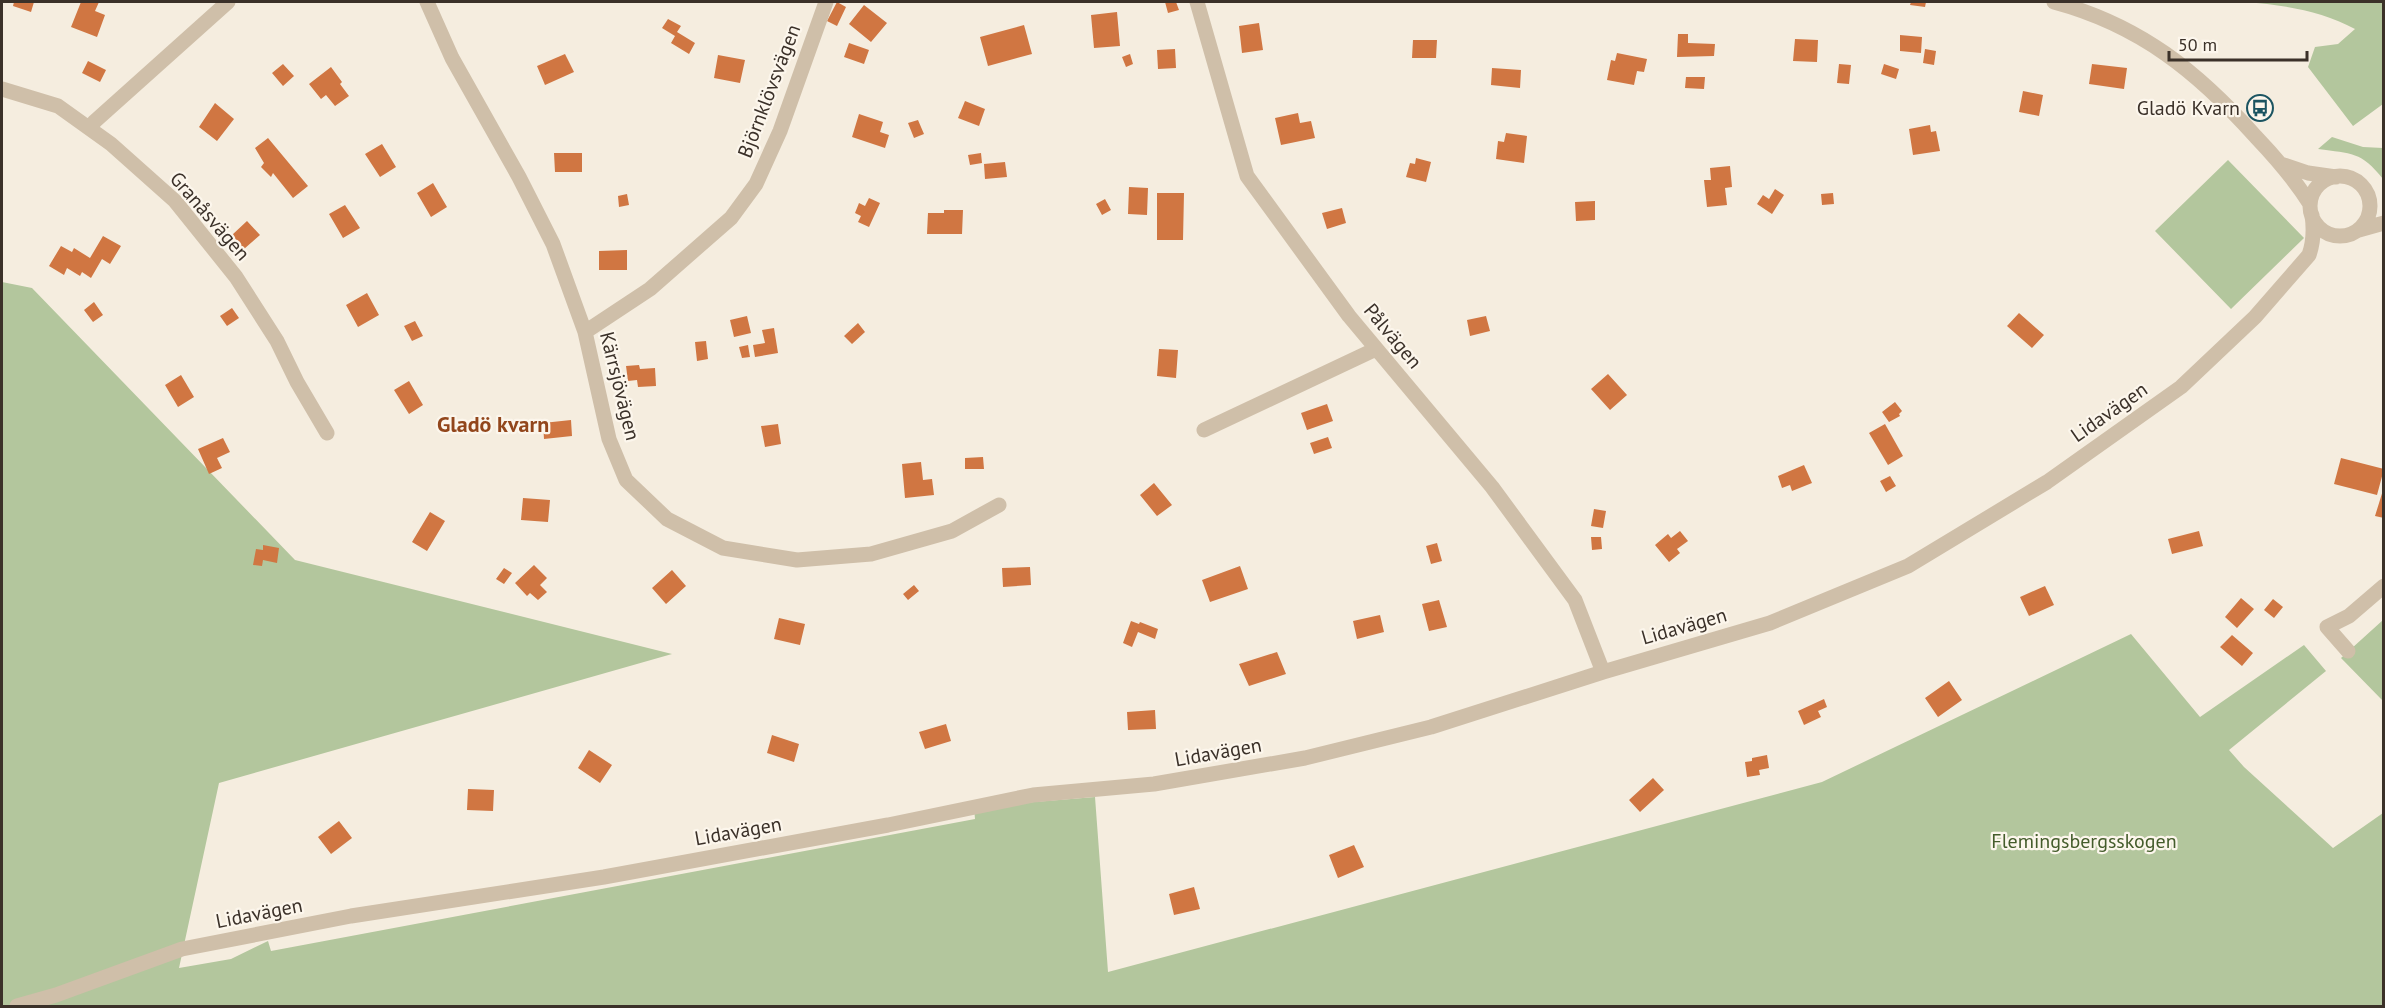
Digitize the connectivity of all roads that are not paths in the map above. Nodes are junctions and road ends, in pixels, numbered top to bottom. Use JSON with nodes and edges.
{"nodes":[{"id":1,"x":228,"y":2,"type":"edge"},
{"id":2,"x":427,"y":2,"type":"edge"},
{"id":3,"x":826,"y":2,"type":"edge"},
{"id":4,"x":1197,"y":2,"type":"edge"},
{"id":5,"x":2054,"y":2,"type":"edge"},
{"id":6,"x":2,"y":88,"type":"edge"},
{"id":7,"x":91,"y":129,"type":"junction"},
{"id":8,"x":2281,"y":164,"type":"junction"},
{"id":9,"x":2336,"y":177,"type":"junction"},
{"id":10,"x":2370,"y":205,"type":"junction"},
{"id":11,"x":2311,"y":210,"type":"junction"},
{"id":12,"x":2384,"y":217,"type":"edge"},
{"id":13,"x":2384,"y":223,"type":"edge"},
{"id":14,"x":2360,"y":230,"type":"junction"},
{"id":15,"x":2343,"y":236,"type":"junction"},
{"id":16,"x":2309,"y":255,"type":"junction"},
{"id":17,"x":585,"y":332,"type":"junction"},
{"id":18,"x":1376,"y":349,"type":"junction"},
{"id":19,"x":1204,"y":430,"type":"dead end"},
{"id":20,"x":327,"y":433,"type":"dead end"},
{"id":21,"x":999,"y":505,"type":"dead end"},
{"id":22,"x":2384,"y":586,"type":"edge"},
{"id":23,"x":2348,"y":651,"type":"dead end"},
{"id":24,"x":1604,"y":672,"type":"junction"},
{"id":25,"x":17,"y":1006,"type":"edge"}],
"edges":[{"from":1,"to":7,"type":"street"},
{"from":2,"to":17,"type":"street","name":"Kärrsjövägen"},
{"from":3,"to":17,"type":"street","name":"Björnklövsvägen"},
{"from":4,"to":18,"type":"street","name":"Pålvägen"},
{"from":5,"to":8,"type":"street"},
{"from":6,"to":7,"type":"street","name":"Granåsvägen"},
{"from":7,"to":20,"type":"street","name":"Granåsvägen"},
{"from":8,"to":9,"type":"street"},
{"from":8,"to":11,"type":"street"},
{"from":9,"to":10,"type":"street"},
{"from":9,"to":11,"type":"street"},
{"from":10,"to":12,"type":"street"},
{"from":10,"to":14,"type":"street"},
{"from":11,"to":15,"type":"street"},
{"from":11,"to":16,"type":"street","name":"Lidavägen"},
{"from":13,"to":14,"type":"street"},
{"from":14,"to":15,"type":"street"},
{"from":15,"to":16,"type":"street","name":"Lidavägen"},
{"from":16,"to":24,"type":"street","name":"Lidavägen"},
{"from":17,"to":21,"type":"street","name":"Kärrsjövägen"},
{"from":18,"to":19,"type":"street"},
{"from":18,"to":24,"type":"street","name":"Pålvägen"},
{"from":22,"to":23,"type":"street"},
{"from":24,"to":25,"type":"street","name":"Lidavägen"}]}
